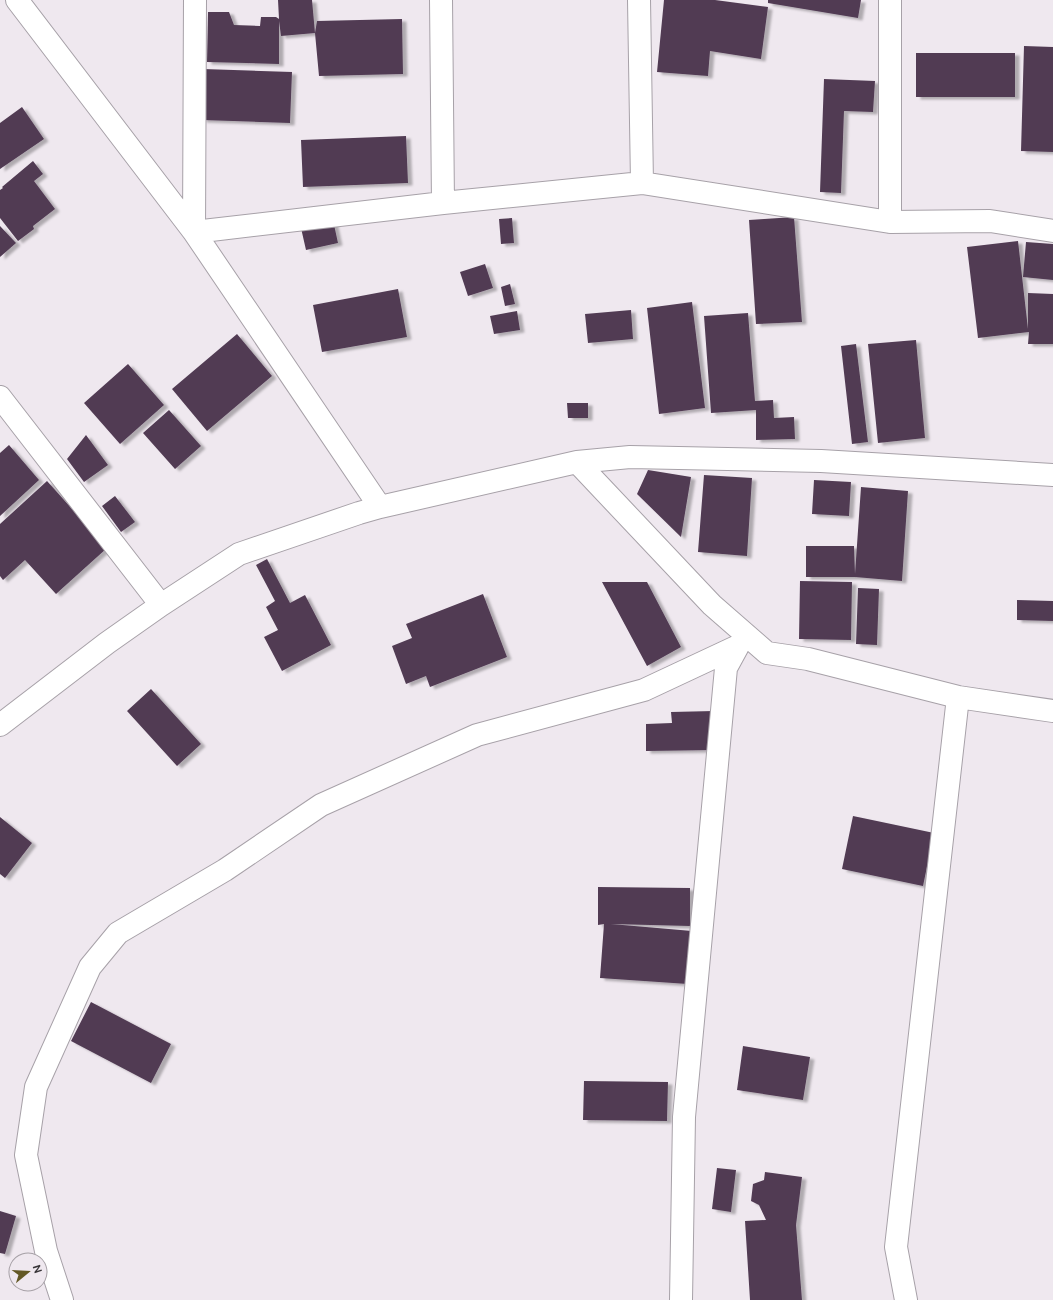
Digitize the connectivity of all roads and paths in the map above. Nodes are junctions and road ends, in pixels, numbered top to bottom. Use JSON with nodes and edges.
{"nodes":[{"id":1,"x":195,"y":0,"type":"edge"},
{"id":2,"x":441,"y":0,"type":"edge"},
{"id":3,"x":639,"y":0,"type":"edge"},
{"id":4,"x":890,"y":0,"type":"edge"},
{"id":5,"x":21,"y":2,"type":"edge"},
{"id":6,"x":642,"y":183,"type":"junction"},
{"id":7,"x":443,"y":203,"type":"junction"},
{"id":8,"x":890,"y":222,"type":"junction"},
{"id":9,"x":1053,"y":231,"type":"edge"},
{"id":10,"x":194,"y":232,"type":"junction"},
{"id":11,"x":0,"y":397,"type":"edge"},
{"id":12,"x":578,"y":462,"type":"junction"},
{"id":13,"x":1053,"y":475,"type":"edge"},
{"id":14,"x":380,"y":507,"type":"junction"},
{"id":15,"x":161,"y":605,"type":"junction"},
{"id":16,"x":958,"y":697,"type":"junction"},
{"id":17,"x":1053,"y":711,"type":"edge"},
{"id":18,"x":0,"y":726,"type":"edge"},
{"id":19,"x":62,"y":1300,"type":"edge"},
{"id":20,"x":681,"y":1300,"type":"edge"},
{"id":21,"x":906,"y":1300,"type":"edge"}],
"edges":[{"from":1,"to":10,"type":"street"},
{"from":2,"to":7,"type":"street"},
{"from":3,"to":6,"type":"street"},
{"from":4,"to":8,"type":"street"},
{"from":5,"to":10,"type":"street"},
{"from":6,"to":7,"type":"street"},
{"from":6,"to":8,"type":"street"},
{"from":7,"to":10,"type":"street"},
{"from":8,"to":9,"type":"street"},
{"from":10,"to":14,"type":"street"},
{"from":11,"to":15,"type":"street"},
{"from":12,"to":13,"type":"street"},
{"from":12,"to":14,"type":"street"},
{"from":12,"to":16,"type":"street"},
{"from":14,"to":15,"type":"street"},
{"from":15,"to":18,"type":"street"},
{"from":16,"to":17,"type":"street"},
{"from":16,"to":21,"type":"street"},
{"from":19,"to":20,"type":"street"}]}
